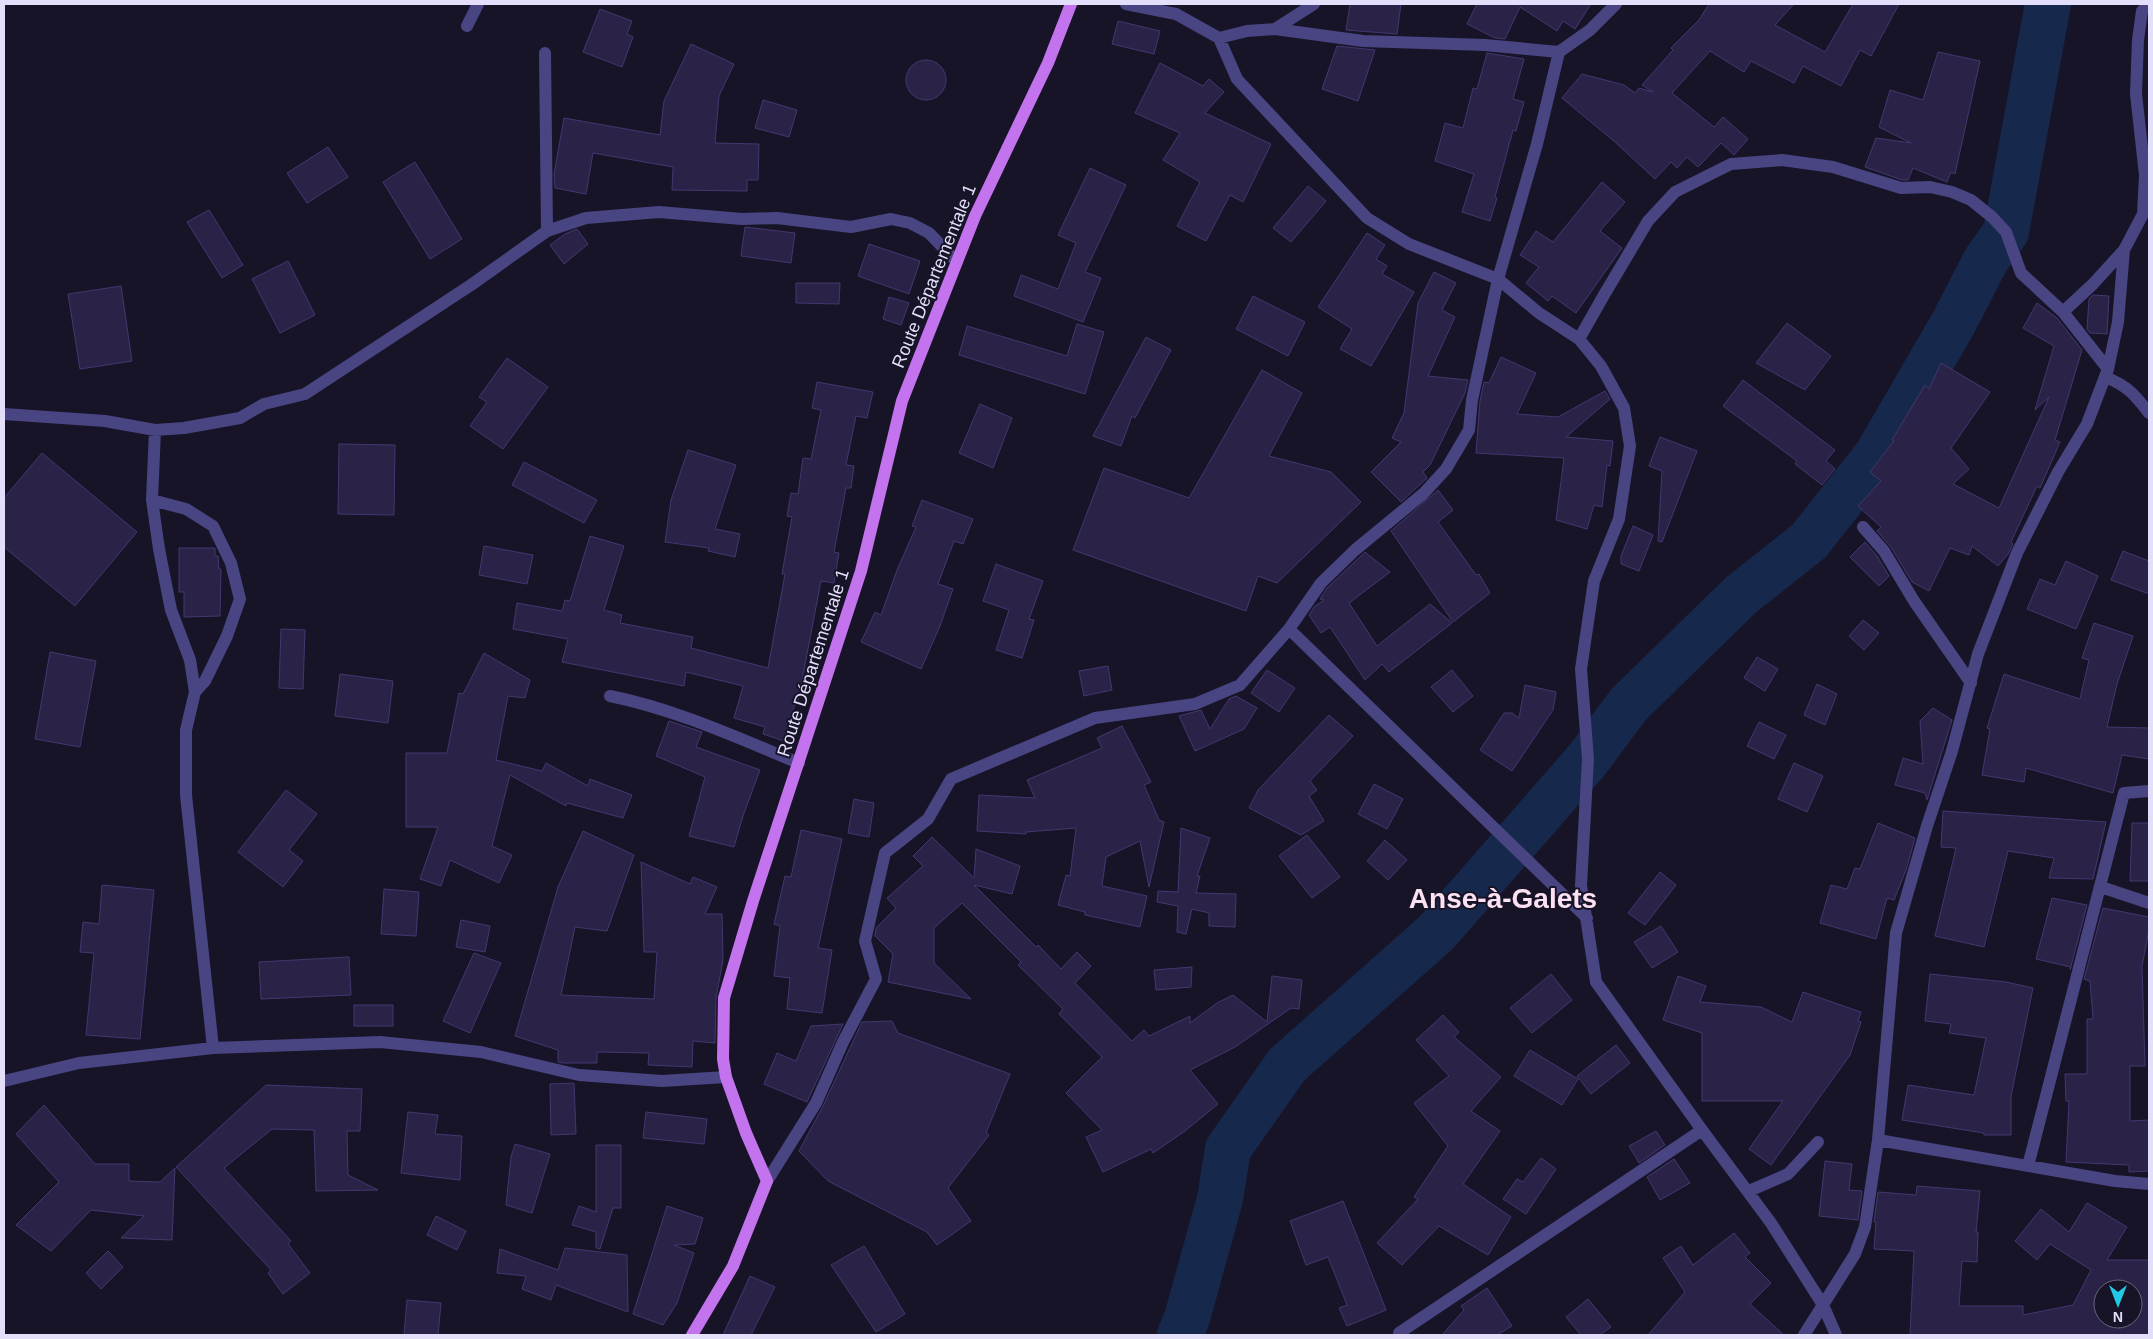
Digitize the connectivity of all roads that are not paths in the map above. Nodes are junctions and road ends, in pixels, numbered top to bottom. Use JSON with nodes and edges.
{"nodes":[{"id":1,"x":478,"y":4,"type":"edge"},
{"id":2,"x":1070,"y":4,"type":"edge"},
{"id":3,"x":1126,"y":4,"type":"edge"},
{"id":4,"x":1314,"y":4,"type":"edge"},
{"id":5,"x":1616,"y":4,"type":"edge"},
{"id":6,"x":2149,"y":4,"type":"edge"},
{"id":7,"x":467,"y":26,"type":"dead end"},
{"id":8,"x":1275,"y":29,"type":"junction"},
{"id":9,"x":1219,"y":38,"type":"junction"},
{"id":10,"x":1559,"y":52,"type":"junction"},
{"id":11,"x":545,"y":54,"type":"dead end"},
{"id":12,"x":547,"y":231,"type":"junction"},
{"id":13,"x":2124,"y":250,"type":"junction"},
{"id":14,"x":957,"y":262,"type":"junction"},
{"id":15,"x":1498,"y":279,"type":"junction"},
{"id":16,"x":2063,"y":312,"type":"junction"},
{"id":17,"x":1580,"y":340,"type":"junction"},
{"id":18,"x":2106,"y":373,"type":"junction"},
{"id":19,"x":2149,"y":413,"type":"edge"},
{"id":20,"x":4,"y":414,"type":"edge"},
{"id":21,"x":155,"y":430,"type":"junction"},
{"id":22,"x":152,"y":500,"type":"junction"},
{"id":23,"x":1863,"y":527,"type":"dead end"},
{"id":24,"x":1290,"y":629,"type":"junction"},
{"id":25,"x":1971,"y":683,"type":"junction"},
{"id":26,"x":194,"y":692,"type":"junction"},
{"id":27,"x":610,"y":696,"type":"dead end"},
{"id":28,"x":799,"y":763,"type":"junction"},
{"id":29,"x":2149,"y":791,"type":"edge"},
{"id":30,"x":2101,"y":887,"type":"junction"},
{"id":31,"x":2149,"y":903,"type":"edge"},
{"id":32,"x":1587,"y":918,"type":"junction"},
{"id":33,"x":213,"y":1048,"type":"junction"},
{"id":34,"x":726,"y":1077,"type":"junction"},
{"id":35,"x":4,"y":1081,"type":"edge"},
{"id":36,"x":1702,"y":1130,"type":"junction"},
{"id":37,"x":1878,"y":1140,"type":"junction"},
{"id":38,"x":1818,"y":1142,"type":"dead end"},
{"id":39,"x":2028,"y":1166,"type":"junction"},
{"id":40,"x":766,"y":1181,"type":"junction"},
{"id":41,"x":2149,"y":1184,"type":"edge"},
{"id":42,"x":1749,"y":1191,"type":"junction"},
{"id":43,"x":1823,"y":1305,"type":"junction"},
{"id":44,"x":692,"y":1335,"type":"edge"},
{"id":45,"x":1399,"y":1335,"type":"edge"},
{"id":46,"x":1804,"y":1335,"type":"edge"},
{"id":47,"x":1836,"y":1335,"type":"edge"}],
"edges":[{"from":1,"to":7,"type":"street"},
{"from":2,"to":14,"type":"main road","name":"Route Départementale 1"},
{"from":3,"to":9,"type":"street"},
{"from":4,"to":8,"type":"street"},
{"from":5,"to":10,"type":"street"},
{"from":6,"to":13,"type":"street"},
{"from":8,"to":9,"type":"street"},
{"from":8,"to":10,"type":"street"},
{"from":9,"to":15,"type":"street"},
{"from":10,"to":15,"type":"street"},
{"from":11,"to":12,"type":"street"},
{"from":12,"to":14,"type":"street"},
{"from":12,"to":21,"type":"street"},
{"from":13,"to":16,"type":"street"},
{"from":13,"to":18,"type":"street"},
{"from":14,"to":28,"type":"main road","name":"Route Départementale 1"},
{"from":15,"to":17,"type":"street"},
{"from":15,"to":24,"type":"street"},
{"from":16,"to":17,"type":"street"},
{"from":16,"to":18,"type":"street"},
{"from":17,"to":32,"type":"street"},
{"from":18,"to":19,"type":"street"},
{"from":18,"to":25,"type":"street"},
{"from":20,"to":21,"type":"street"},
{"from":21,"to":22,"type":"street"},
{"from":22,"to":26,"type":"street"},
{"from":22,"to":26,"type":"street"},
{"from":23,"to":25,"type":"street"},
{"from":24,"to":32,"type":"street"},
{"from":24,"to":40,"type":"street"},
{"from":25,"to":37,"type":"street"},
{"from":26,"to":33,"type":"street"},
{"from":27,"to":28,"type":"street"},
{"from":28,"to":34,"type":"main road","name":"Route Départementale 1"},
{"from":29,"to":30,"type":"street"},
{"from":30,"to":31,"type":"street"},
{"from":30,"to":39,"type":"street"},
{"from":32,"to":36,"type":"street"},
{"from":33,"to":34,"type":"street"},
{"from":33,"to":35,"type":"street"},
{"from":34,"to":40,"type":"main road","name":"Route Départementale 1"},
{"from":36,"to":42,"type":"street"},
{"from":36,"to":45,"type":"street"},
{"from":37,"to":39,"type":"street"},
{"from":37,"to":43,"type":"street"},
{"from":38,"to":42,"type":"street"},
{"from":39,"to":41,"type":"street"},
{"from":40,"to":44,"type":"main road"},
{"from":42,"to":43,"type":"street"},
{"from":43,"to":46,"type":"street"},
{"from":43,"to":47,"type":"street"}]}
